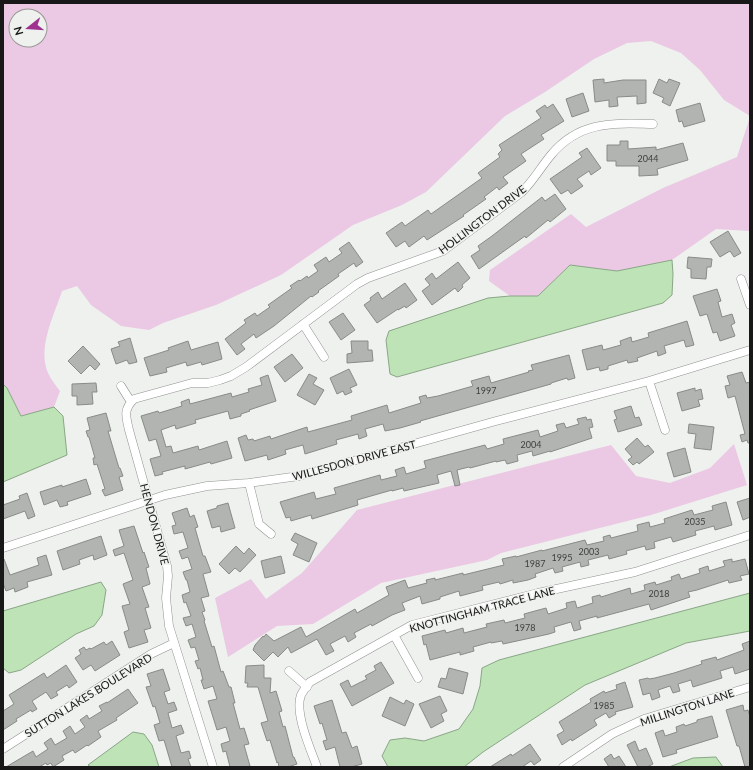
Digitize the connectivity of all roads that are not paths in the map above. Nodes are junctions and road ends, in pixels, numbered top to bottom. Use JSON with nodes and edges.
{"nodes":[{"id":1,"x":653,"y":124,"type":"dead end"},
{"id":2,"x":741,"y":279,"type":"dead end"},
{"id":3,"x":750,"y":305,"type":"edge"},
{"id":4,"x":303,"y":324,"type":"junction"},
{"id":5,"x":750,"y":350,"type":"edge"},
{"id":6,"x":324,"y":357,"type":"dead end"},
{"id":7,"x":650,"y":381,"type":"junction"},
{"id":8,"x":122,"y":386,"type":"dead end"},
{"id":9,"x":132,"y":400,"type":"junction"},
{"id":10,"x":665,"y":430,"type":"dead end"},
{"id":11,"x":249,"y":483,"type":"junction"},
{"id":12,"x":149,"y":500,"type":"junction"},
{"id":13,"x":271,"y":534,"type":"dead end"},
{"id":14,"x":750,"y":535,"type":"edge"},
{"id":15,"x":3,"y":548,"type":"edge"},
{"id":16,"x":394,"y":635,"type":"junction"},
{"id":17,"x":174,"y":643,"type":"junction"},
{"id":18,"x":289,"y":671,"type":"dead end"},
{"id":19,"x":418,"y":678,"type":"dead end"},
{"id":20,"x":306,"y":687,"type":"junction"},
{"id":21,"x":750,"y":687,"type":"edge"},
{"id":22,"x":3,"y":749,"type":"edge"},
{"id":23,"x":213,"y":767,"type":"edge"},
{"id":24,"x":317,"y":767,"type":"edge"},
{"id":25,"x":563,"y":767,"type":"edge"}],
"edges":[{"from":1,"to":4,"type":"street","name":"HOLLINGTON DRIVE"},
{"from":2,"to":3,"type":"street"},
{"from":4,"to":6,"type":"street"},
{"from":4,"to":9,"type":"street","name":"HOLLINGTON DRIVE"},
{"from":5,"to":7,"type":"street","name":"WILLESDON DRIVE EAST"},
{"from":7,"to":10,"type":"street"},
{"from":7,"to":11,"type":"street","name":"WILLESDON DRIVE EAST"},
{"from":8,"to":9,"type":"street"},
{"from":9,"to":12,"type":"street","name":"HENDON DRIVE"},
{"from":11,"to":12,"type":"street","name":"WILLESDON DRIVE EAST"},
{"from":11,"to":13,"type":"street"},
{"from":12,"to":15,"type":"street","name":"WILLESDON DRIVE EAST"},
{"from":12,"to":17,"type":"street","name":"HENDON DRIVE"},
{"from":14,"to":16,"type":"street","name":"KNOTTINGHAM TRACE LANE"},
{"from":16,"to":19,"type":"street"},
{"from":16,"to":20,"type":"street","name":"KNOTTINGHAM TRACE LANE"},
{"from":17,"to":22,"type":"street","name":"SUTTON LAKES BOULEVARD"},
{"from":17,"to":23,"type":"street","name":"HENDON DRIVE"},
{"from":18,"to":20,"type":"street"},
{"from":20,"to":24,"type":"street"},
{"from":21,"to":25,"type":"street","name":"MILLINGTON LANE"}]}
